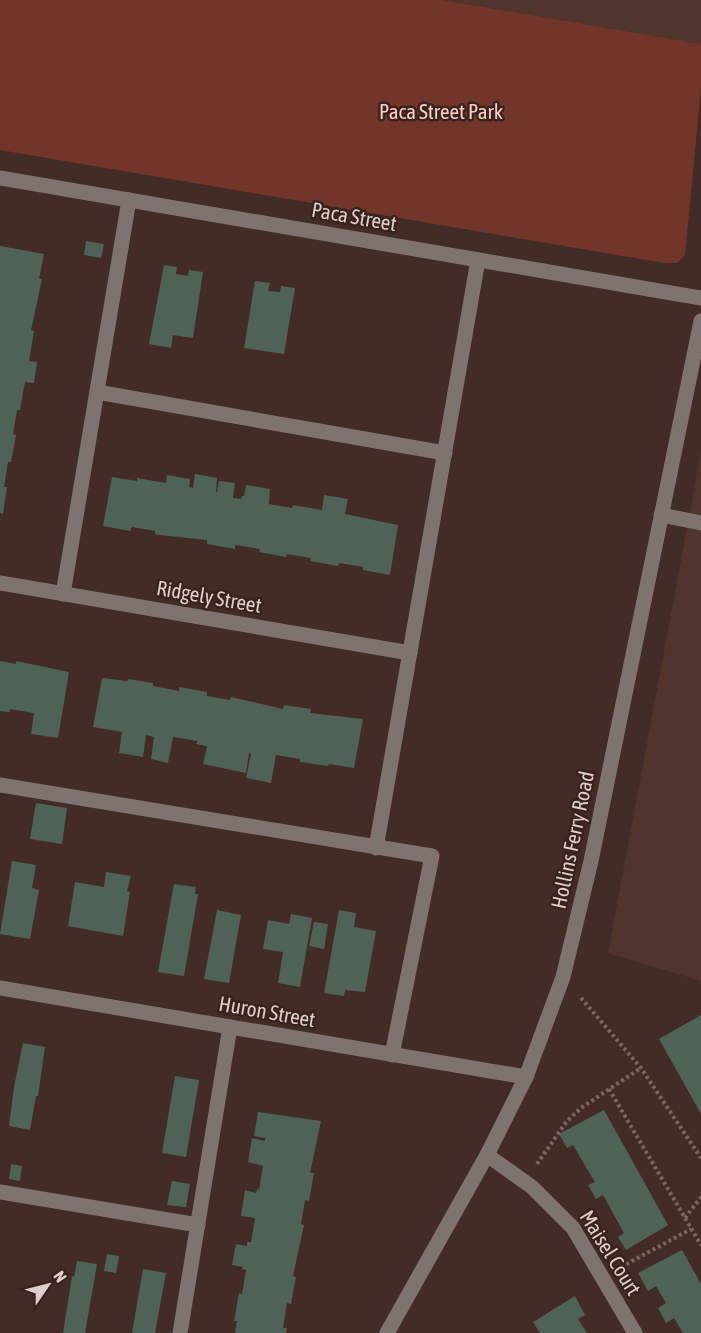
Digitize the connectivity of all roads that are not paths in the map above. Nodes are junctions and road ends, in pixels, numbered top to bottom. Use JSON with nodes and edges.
{"nodes":[{"id":1,"x":0,"y":178,"type":"edge"},
{"id":2,"x":129,"y":200,"type":"junction"},
{"id":3,"x":478,"y":260,"type":"junction"},
{"id":4,"x":701,"y":298,"type":"edge"},
{"id":5,"x":701,"y":321,"type":"edge"},
{"id":6,"x":97,"y":392,"type":"junction"},
{"id":7,"x":445,"y":453,"type":"junction"},
{"id":8,"x":661,"y":515,"type":"junction"},
{"id":9,"x":701,"y":523,"type":"edge"},
{"id":10,"x":0,"y":583,"type":"edge"},
{"id":11,"x":63,"y":594,"type":"junction"},
{"id":12,"x":410,"y":653,"type":"junction"},
{"id":13,"x":0,"y":785,"type":"edge"},
{"id":14,"x":376,"y":848,"type":"junction"},
{"id":15,"x":0,"y":988,"type":"edge"},
{"id":16,"x":230,"y":1027,"type":"junction"},
{"id":17,"x":392,"y":1055,"type":"junction"},
{"id":18,"x":526,"y":1077,"type":"junction"},
{"id":19,"x":487,"y":1155,"type":"junction"},
{"id":20,"x":0,"y":1192,"type":"edge"},
{"id":21,"x":198,"y":1225,"type":"junction"},
{"id":22,"x":180,"y":1333,"type":"edge"},
{"id":23,"x":387,"y":1333,"type":"edge"},
{"id":24,"x":635,"y":1333,"type":"edge"}],
"edges":[{"from":1,"to":2,"type":"street","name":"Paca Street"},
{"from":2,"to":3,"type":"street","name":"Paca Street"},
{"from":2,"to":6,"type":"street"},
{"from":3,"to":4,"type":"street","name":"Paca Street"},
{"from":3,"to":7,"type":"street"},
{"from":5,"to":8,"type":"street","name":"Hollins Ferry Road"},
{"from":6,"to":7,"type":"street"},
{"from":6,"to":11,"type":"street"},
{"from":7,"to":12,"type":"street"},
{"from":8,"to":9,"type":"street"},
{"from":8,"to":18,"type":"street","name":"Hollins Ferry Road"},
{"from":10,"to":11,"type":"street","name":"Ridgely Street"},
{"from":11,"to":12,"type":"street","name":"Ridgely Street"},
{"from":12,"to":14,"type":"street"},
{"from":13,"to":14,"type":"street"},
{"from":14,"to":17,"type":"street"},
{"from":15,"to":16,"type":"street","name":"Huron Street"},
{"from":16,"to":17,"type":"street","name":"Huron Street"},
{"from":16,"to":21,"type":"street"},
{"from":17,"to":18,"type":"street","name":"Huron Street"},
{"from":18,"to":19,"type":"street","name":"Hollins Ferry Road"},
{"from":19,"to":23,"type":"street","name":"Hollins Ferry Road"},
{"from":19,"to":24,"type":"street","name":"Maisel Court"},
{"from":20,"to":21,"type":"street"},
{"from":21,"to":22,"type":"street"}]}
